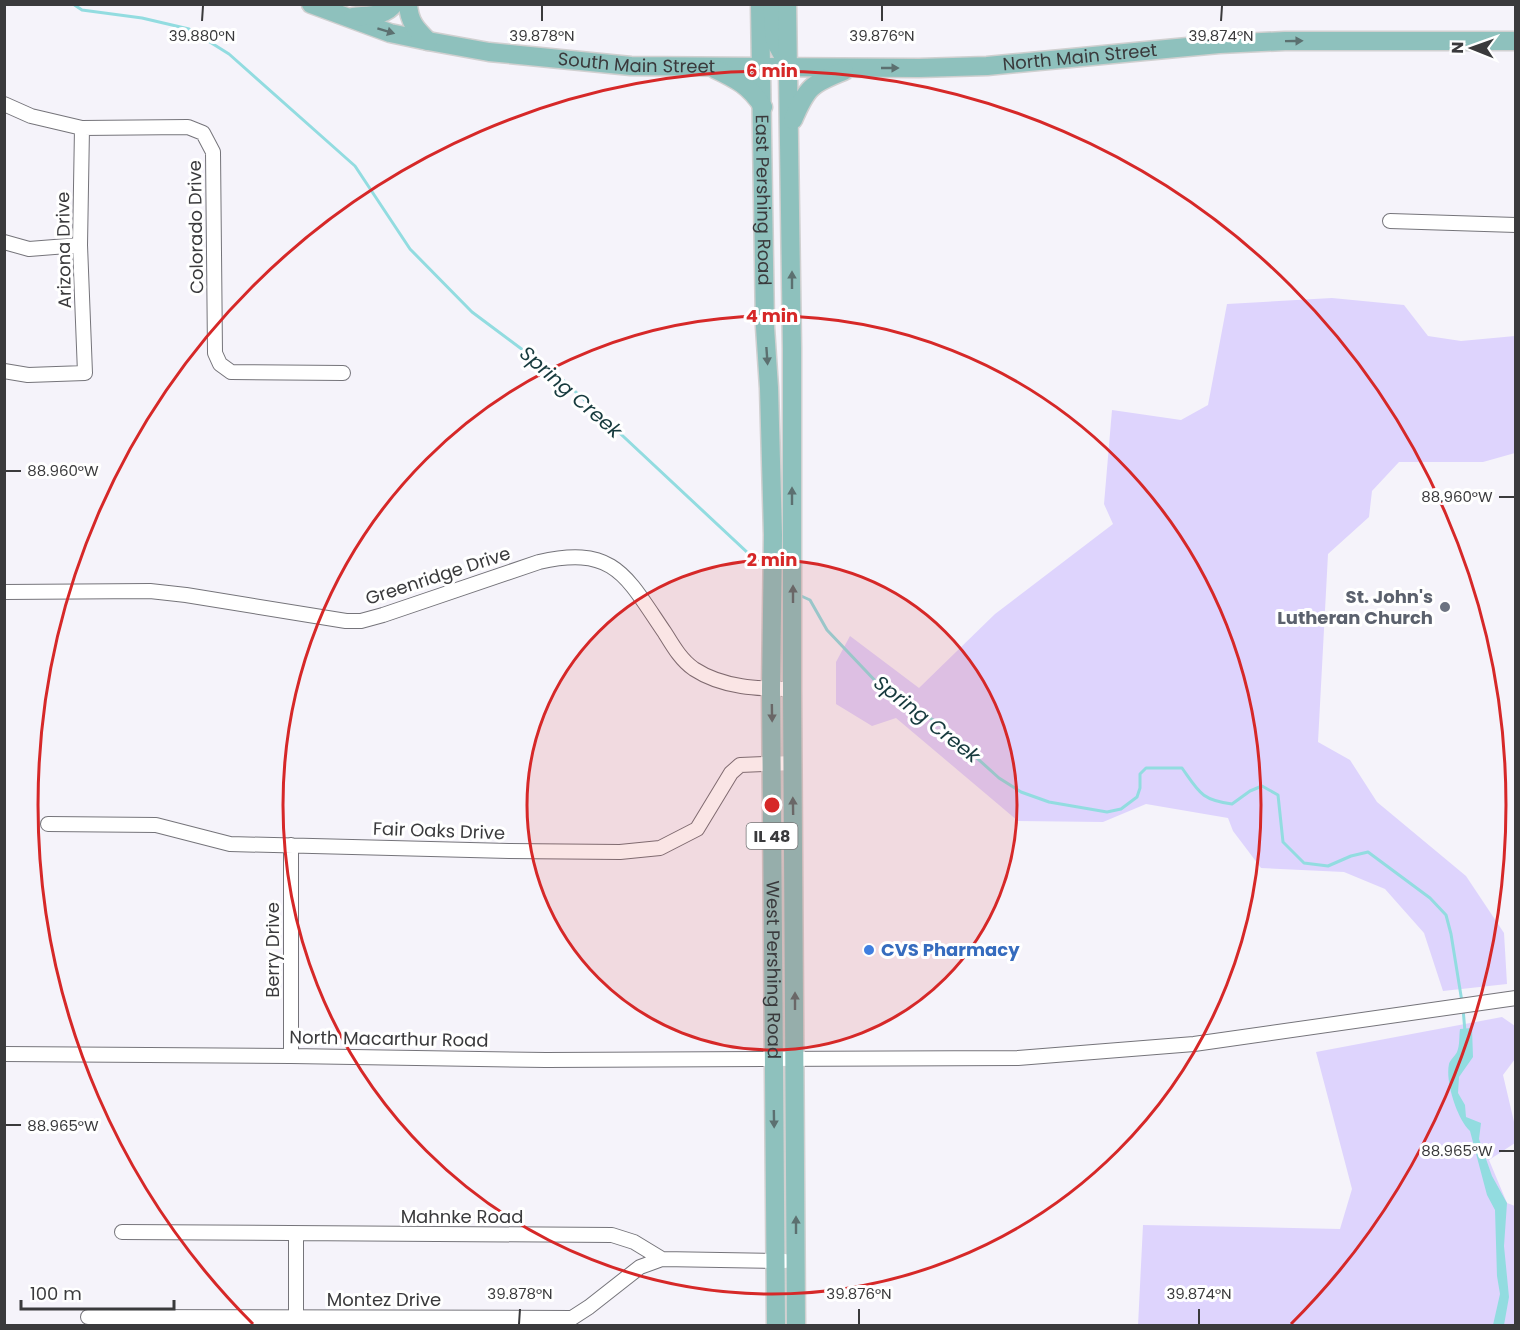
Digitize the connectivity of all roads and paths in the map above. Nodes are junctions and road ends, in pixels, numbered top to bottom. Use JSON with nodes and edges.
{"nodes":[{"id":1,"x":311,"y":4,"type":"edge"},
{"id":2,"x":394,"y":4,"type":"edge"},
{"id":3,"x":408,"y":4,"type":"edge"},
{"id":4,"x":760,"y":4,"type":"edge"},
{"id":5,"x":772,"y":4,"type":"edge"},
{"id":6,"x":788,"y":4,"type":"edge"},
{"id":7,"x":345,"y":18,"type":"junction"},
{"id":8,"x":428,"y":41,"type":"junction"},
{"id":9,"x":1515,"y":41,"type":"edge"},
{"id":10,"x":710,"y":66,"type":"junction"},
{"id":11,"x":762,"y":67,"type":"junction"},
{"id":12,"x":789,"y":67,"type":"junction"},
{"id":13,"x":852,"y":68,"type":"junction"},
{"id":14,"x":4,"y":104,"type":"edge"},
{"id":15,"x":762,"y":107,"type":"junction"},
{"id":16,"x":790,"y":127,"type":"junction"},
{"id":17,"x":82,"y":128,"type":"junction"},
{"id":18,"x":1390,"y":221,"type":"dead end"},
{"id":19,"x":1515,"y":225,"type":"edge"},
{"id":20,"x":4,"y":242,"type":"edge"},
{"id":21,"x":80,"y":245,"type":"junction"},
{"id":22,"x":4,"y":371,"type":"edge"},
{"id":23,"x":343,"y":373,"type":"dead end"},
{"id":24,"x":4,"y":592,"type":"edge"},
{"id":25,"x":772,"y":612,"type":"joint"},
{"id":26,"x":771,"y":689,"type":"junction"},
{"id":27,"x":792,"y":689,"type":"junction"},
{"id":28,"x":793,"y":763,"type":"junction"},
{"id":29,"x":772,"y":764,"type":"junction"},
{"id":30,"x":48,"y":824,"type":"dead end"},
{"id":31,"x":291,"y":845,"type":"junction"},
{"id":32,"x":1515,"y":998,"type":"edge"},
{"id":33,"x":4,"y":1054,"type":"edge"},
{"id":34,"x":291,"y":1056,"type":"junction"},
{"id":35,"x":773,"y":1060,"type":"junction"},
{"id":36,"x":794,"y":1060,"type":"junction"},
{"id":37,"x":122,"y":1232,"type":"dead end"},
{"id":38,"x":296,"y":1234,"type":"junction"},
{"id":39,"x":662,"y":1259,"type":"junction"},
{"id":40,"x":775,"y":1261,"type":"junction"},
{"id":41,"x":796,"y":1261,"type":"junction"},
{"id":42,"x":88,"y":1317,"type":"dead end"},
{"id":43,"x":296,"y":1322,"type":"edge"},
{"id":44,"x":776,"y":1326,"type":"edge"},
{"id":45,"x":796,"y":1326,"type":"edge"}],
"edges":[{"from":1,"to":7,"type":"main road","name":"South Main Street"},
{"from":2,"to":7,"type":"main road"},
{"from":3,"to":8,"type":"main road"},
{"from":4,"to":11,"type":"main road","name":"East Pershing Road","number":"IL 48"},
{"from":5,"to":12,"type":"main road"},
{"from":6,"to":12,"type":"main road","number":"IL 48"},
{"from":7,"to":8,"type":"main road","name":"South Main Street","one_way":true},
{"from":8,"to":10,"type":"main road","name":"South Main Street"},
{"from":13,"to":9,"type":"main road","name":"North Main Street","one_way":true},
{"from":10,"to":11,"type":"main road","name":"South Main Street"},
{"from":10,"to":15,"type":"main road"},
{"from":11,"to":12,"type":"main road","name":"South Main Street"},
{"from":11,"to":15,"type":"main road","name":"East Pershing Road","number":"IL 48"},
{"from":12,"to":13,"type":"main road","name":"North Main Street"},
{"from":12,"to":16,"type":"main road","number":"IL 48"},
{"from":13,"to":16,"type":"main road"},
{"from":14,"to":17,"type":"street","name":"Colorado Drive"},
{"from":15,"to":25,"type":"main road","name":"East Pershing Road","number":"IL 48","one_way":true},
{"from":27,"to":16,"type":"main road","name":"West Pershing Road","number":"IL 48","one_way":true},
{"from":17,"to":21,"type":"street","name":"Arizona Drive"},
{"from":17,"to":23,"type":"street","name":"Colorado Drive"},
{"from":18,"to":19,"type":"street"},
{"from":20,"to":21,"type":"street"},
{"from":21,"to":22,"type":"street","name":"Arizona Drive"},
{"from":24,"to":26,"type":"street","name":"Greenridge Drive"},
{"from":25,"to":26,"type":"main road","name":"West Pershing Road","number":"IL 48"},
{"from":26,"to":27,"type":"street","name":"Greenridge Drive"},
{"from":26,"to":29,"type":"main road","name":"West Pershing Road","number":"IL 48","one_way":true},
{"from":27,"to":28,"type":"main road","name":"West Pershing Road","number":"IL 48"},
{"from":28,"to":29,"type":"street","name":"Fair Oaks Drive"},
{"from":36,"to":28,"type":"main road","name":"West Pershing Road","number":"IL 48","one_way":true},
{"from":29,"to":31,"type":"street","name":"Fair Oaks Drive"},
{"from":29,"to":35,"type":"main road","name":"West Pershing Road","number":"IL 48"},
{"from":30,"to":31,"type":"street","name":"Fair Oaks Drive"},
{"from":31,"to":34,"type":"street","name":"Berry Drive"},
{"from":32,"to":36,"type":"street","name":"North Macarthur Road"},
{"from":33,"to":34,"type":"street","name":"North Macarthur Road"},
{"from":34,"to":35,"type":"street","name":"North Macarthur Road"},
{"from":35,"to":36,"type":"street","name":"North Macarthur Road"},
{"from":35,"to":40,"type":"main road","name":"West Pershing Road","number":"IL 48","one_way":true},
{"from":41,"to":36,"type":"main road","name":"West Pershing Road","number":"IL 48","one_way":true},
{"from":37,"to":38,"type":"street","name":"Mahnke Road"},
{"from":38,"to":39,"type":"street","name":"Mahnke Road"},
{"from":38,"to":43,"type":"street"},
{"from":39,"to":40,"type":"street"},
{"from":39,"to":43,"type":"street","name":"Montez Drive"},
{"from":40,"to":41,"type":"street"},
{"from":40,"to":44,"type":"main road","name":"West Pershing Road","number":"IL 48"},
{"from":41,"to":45,"type":"main road","name":"West Pershing Road","number":"IL 48"},
{"from":42,"to":43,"type":"street","name":"Montez Drive"}]}
